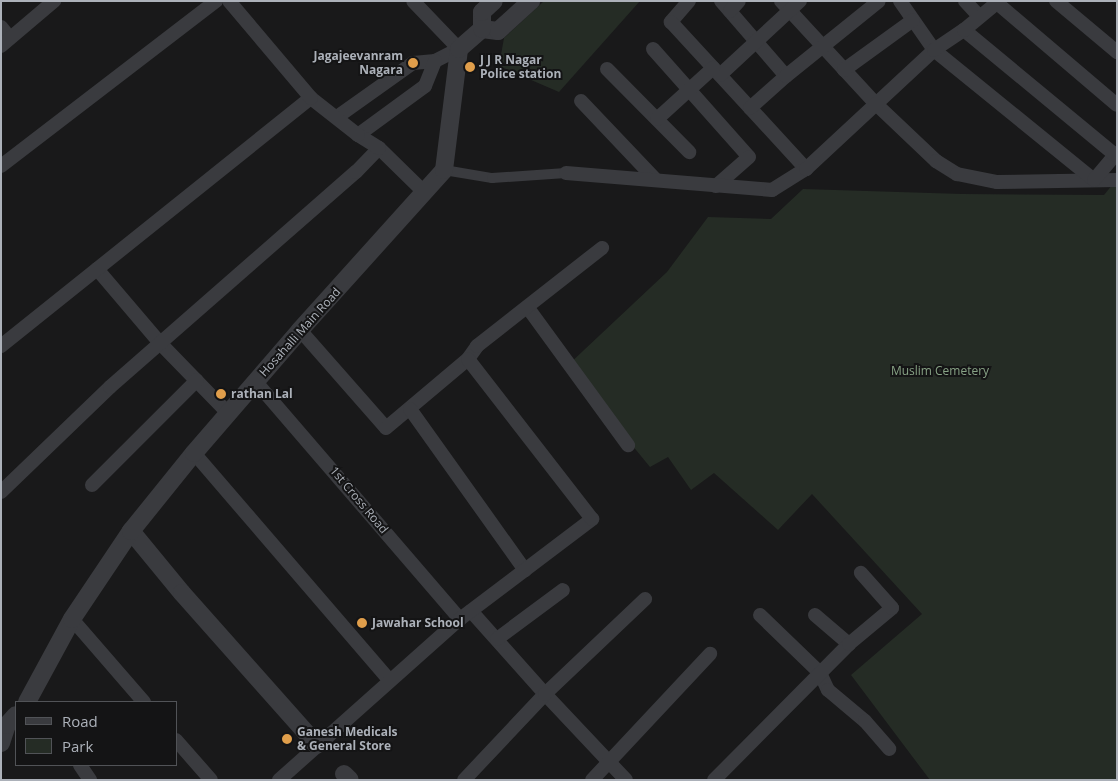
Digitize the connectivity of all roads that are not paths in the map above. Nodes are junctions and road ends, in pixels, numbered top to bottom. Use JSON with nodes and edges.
{"nodes":[{"id":1,"x":216,"y":1,"type":"edge"},
{"id":2,"x":229,"y":1,"type":"edge"},
{"id":3,"x":414,"y":1,"type":"edge"},
{"id":4,"x":494,"y":1,"type":"edge"},
{"id":5,"x":531,"y":1,"type":"edge"},
{"id":6,"x":689,"y":1,"type":"edge"},
{"id":7,"x":879,"y":1,"type":"edge"},
{"id":8,"x":900,"y":1,"type":"edge"},
{"id":9,"x":964,"y":1,"type":"edge"},
{"id":10,"x":1056,"y":1,"type":"edge"},
{"id":11,"x":998,"y":2,"type":"edge"},
{"id":12,"x":48,"y":3,"type":"edge"},
{"id":13,"x":730,"y":4,"type":"edge"},
{"id":14,"x":790,"y":4,"type":"edge"},
{"id":15,"x":979,"y":16,"type":"junction"},
{"id":16,"x":913,"y":20,"type":"junction"},
{"id":17,"x":1,"y":27,"type":"edge"},
{"id":18,"x":482,"y":29,"type":"junction"},
{"id":19,"x":964,"y":30,"type":"junction"},
{"id":20,"x":6,"y":42,"type":"edge"},
{"id":21,"x":757,"y":42,"type":"junction"},
{"id":22,"x":823,"y":47,"type":"junction"},
{"id":23,"x":459,"y":49,"type":"junction"},
{"id":24,"x":653,"y":50,"type":"dead end"},
{"id":25,"x":934,"y":50,"type":"junction"},
{"id":26,"x":1117,"y":52,"type":"edge"},
{"id":27,"x":435,"y":61,"type":"junction"},
{"id":28,"x":607,"y":69,"type":"dead end"},
{"id":29,"x":844,"y":70,"type":"junction"},
{"id":30,"x":717,"y":72,"type":"junction"},
{"id":31,"x":786,"y":76,"type":"junction"},
{"id":32,"x":688,"y":90,"type":"junction"},
{"id":33,"x":311,"y":98,"type":"junction"},
{"id":34,"x":581,"y":101,"type":"dead end"},
{"id":35,"x":876,"y":104,"type":"junction"},
{"id":36,"x":1117,"y":105,"type":"edge"},
{"id":37,"x":750,"y":108,"type":"junction"},
{"id":38,"x":337,"y":117,"type":"junction"},
{"id":39,"x":657,"y":118,"type":"junction"},
{"id":40,"x":358,"y":135,"type":"junction"},
{"id":41,"x":379,"y":148,"type":"junction"},
{"id":42,"x":688,"y":152,"type":"dead end"},
{"id":43,"x":1116,"y":154,"type":"edge"},
{"id":44,"x":1,"y":166,"type":"edge"},
{"id":45,"x":806,"y":169,"type":"junction"},
{"id":46,"x":444,"y":170,"type":"junction"},
{"id":47,"x":566,"y":174,"type":"joint"},
{"id":48,"x":655,"y":179,"type":"junction"},
{"id":49,"x":1094,"y":180,"type":"junction"},
{"id":50,"x":1117,"y":180,"type":"edge"},
{"id":51,"x":716,"y":186,"type":"junction"},
{"id":52,"x":425,"y":193,"type":"junction"},
{"id":53,"x":602,"y":248,"type":"dead end"},
{"id":54,"x":97,"y":269,"type":"junction"},
{"id":55,"x":528,"y":308,"type":"junction"},
{"id":56,"x":300,"y":330,"type":"junction"},
{"id":57,"x":160,"y":343,"type":"junction"},
{"id":58,"x":1,"y":346,"type":"edge"},
{"id":59,"x":468,"y":359,"type":"junction"},
{"id":60,"x":197,"y":380,"type":"junction"},
{"id":61,"x":256,"y":382,"type":"junction"},
{"id":62,"x":410,"y":409,"type":"junction"},
{"id":63,"x":228,"y":413,"type":"junction"},
{"id":64,"x":628,"y":445,"type":"dead end"},
{"id":65,"x":194,"y":453,"type":"junction"},
{"id":66,"x":92,"y":485,"type":"dead end"},
{"id":67,"x":1,"y":492,"type":"edge"},
{"id":68,"x":131,"y":531,"type":"junction"},
{"id":69,"x":525,"y":570,"type":"junction"},
{"id":70,"x":861,"y":573,"type":"dead end"},
{"id":71,"x":563,"y":590,"type":"dead end"},
{"id":72,"x":644,"y":599,"type":"dead end"},
{"id":73,"x":472,"y":610,"type":"junction"},
{"id":74,"x":760,"y":614,"type":"dead end"},
{"id":75,"x":816,"y":615,"type":"dead end"},
{"id":76,"x":72,"y":619,"type":"junction"},
{"id":77,"x":460,"y":619,"type":"junction"},
{"id":78,"x":497,"y":639,"type":"junction"},
{"id":79,"x":849,"y":644,"type":"junction"},
{"id":80,"x":710,"y":654,"type":"dead end"},
{"id":81,"x":820,"y":673,"type":"junction"},
{"id":82,"x":389,"y":680,"type":"junction"},
{"id":83,"x":545,"y":694,"type":"junction"},
{"id":84,"x":31,"y":701,"type":"edge"},
{"id":85,"x":143,"y":701,"type":"edge"},
{"id":86,"x":8,"y":720,"type":"edge"},
{"id":87,"x":178,"y":742,"type":"edge"},
{"id":88,"x":1,"y":743,"type":"edge"},
{"id":89,"x":317,"y":745,"type":"junction"},
{"id":90,"x":889,"y":750,"type":"dead end"},
{"id":91,"x":607,"y":761,"type":"junction"},
{"id":92,"x":81,"y":766,"type":"edge"},
{"id":93,"x":90,"y":780,"type":"edge"},
{"id":94,"x":211,"y":780,"type":"edge"},
{"id":95,"x":279,"y":780,"type":"edge"},
{"id":96,"x":464,"y":780,"type":"edge"},
{"id":97,"x":592,"y":780,"type":"edge"},
{"id":98,"x":626,"y":780,"type":"edge"},
{"id":99,"x":714,"y":780,"type":"edge"}],
"edges":[{"from":1,"to":44,"type":"street"},
{"from":2,"to":33,"type":"street"},
{"from":3,"to":23,"type":"street"},
{"from":4,"to":18,"type":"street"},
{"from":5,"to":18,"type":"street"},
{"from":6,"to":30,"type":"street"},
{"from":7,"to":22,"type":"street"},
{"from":8,"to":16,"type":"street"},
{"from":9,"to":15,"type":"street"},
{"from":10,"to":26,"type":"street"},
{"from":11,"to":15,"type":"street"},
{"from":11,"to":36,"type":"street"},
{"from":12,"to":20,"type":"street"},
{"from":13,"to":21,"type":"street"},
{"from":14,"to":21,"type":"street"},
{"from":14,"to":22,"type":"street"},
{"from":15,"to":19,"type":"street"},
{"from":16,"to":25,"type":"street"},
{"from":16,"to":29,"type":"street"},
{"from":17,"to":20,"type":"street"},
{"from":18,"to":23,"type":"street"},
{"from":19,"to":25,"type":"street"},
{"from":19,"to":43,"type":"street"},
{"from":21,"to":30,"type":"street"},
{"from":21,"to":31,"type":"street"},
{"from":22,"to":29,"type":"street"},
{"from":22,"to":31,"type":"street"},
{"from":23,"to":27,"type":"street"},
{"from":23,"to":46,"type":"street"},
{"from":24,"to":32,"type":"street"},
{"from":25,"to":35,"type":"street"},
{"from":25,"to":49,"type":"street"},
{"from":27,"to":38,"type":"street"},
{"from":27,"to":40,"type":"street"},
{"from":28,"to":39,"type":"street"},
{"from":29,"to":35,"type":"street"},
{"from":30,"to":32,"type":"street"},
{"from":30,"to":37,"type":"street"},
{"from":31,"to":37,"type":"street"},
{"from":32,"to":39,"type":"street"},
{"from":32,"to":51,"type":"street"},
{"from":33,"to":38,"type":"street"},
{"from":33,"to":54,"type":"street"},
{"from":34,"to":48,"type":"street"},
{"from":35,"to":45,"type":"street"},
{"from":35,"to":49,"type":"street"},
{"from":37,"to":45,"type":"street"},
{"from":38,"to":40,"type":"street"},
{"from":39,"to":42,"type":"street"},
{"from":40,"to":41,"type":"street"},
{"from":41,"to":52,"type":"street"},
{"from":41,"to":57,"type":"street"},
{"from":43,"to":49,"type":"street"},
{"from":45,"to":51,"type":"street"},
{"from":46,"to":47,"type":"street"},
{"from":46,"to":52,"type":"street","name":"Hosahalli Main Road"},
{"from":47,"to":48,"type":"street"},
{"from":48,"to":51,"type":"street"},
{"from":49,"to":50,"type":"street"},
{"from":52,"to":56,"type":"street","name":"Hosahalli Main Road"},
{"from":53,"to":55,"type":"street"},
{"from":54,"to":57,"type":"street"},
{"from":54,"to":58,"type":"street"},
{"from":55,"to":59,"type":"street"},
{"from":55,"to":64,"type":"street"},
{"from":56,"to":61,"type":"street","name":"Hosahalli Main Road"},
{"from":56,"to":62,"type":"street"},
{"from":57,"to":60,"type":"street"},
{"from":57,"to":67,"type":"street"},
{"from":59,"to":62,"type":"street"},
{"from":59,"to":69,"type":"street"},
{"from":60,"to":63,"type":"street"},
{"from":60,"to":66,"type":"street"},
{"from":61,"to":63,"type":"street","name":"Hosahalli Main Road"},
{"from":61,"to":77,"type":"street","name":"1st Cross Road"},
{"from":62,"to":69,"type":"street"},
{"from":63,"to":65,"type":"street","name":"Hosahalli Main Road"},
{"from":65,"to":68,"type":"street","name":"Hosahalli Main Road"},
{"from":65,"to":82,"type":"street"},
{"from":68,"to":76,"type":"street","name":"Hosahalli Main Road"},
{"from":68,"to":89,"type":"street"},
{"from":69,"to":73,"type":"street"},
{"from":70,"to":79,"type":"street"},
{"from":71,"to":78,"type":"street"},
{"from":72,"to":83,"type":"street"},
{"from":73,"to":77,"type":"street"},
{"from":73,"to":78,"type":"street"},
{"from":74,"to":81,"type":"street"},
{"from":75,"to":79,"type":"street"},
{"from":76,"to":84,"type":"street","name":"Hosahalli Main Road"},
{"from":76,"to":85,"type":"street"},
{"from":77,"to":82,"type":"street"},
{"from":78,"to":83,"type":"street"},
{"from":79,"to":81,"type":"street"},
{"from":80,"to":91,"type":"street"},
{"from":81,"to":90,"type":"street"},
{"from":81,"to":99,"type":"street"},
{"from":82,"to":89,"type":"street"},
{"from":83,"to":91,"type":"street"},
{"from":83,"to":96,"type":"street"},
{"from":86,"to":88,"type":"street"},
{"from":87,"to":94,"type":"street"},
{"from":89,"to":95,"type":"street"},
{"from":91,"to":97,"type":"street"},
{"from":91,"to":98,"type":"street"},
{"from":92,"to":93,"type":"street"}]}
